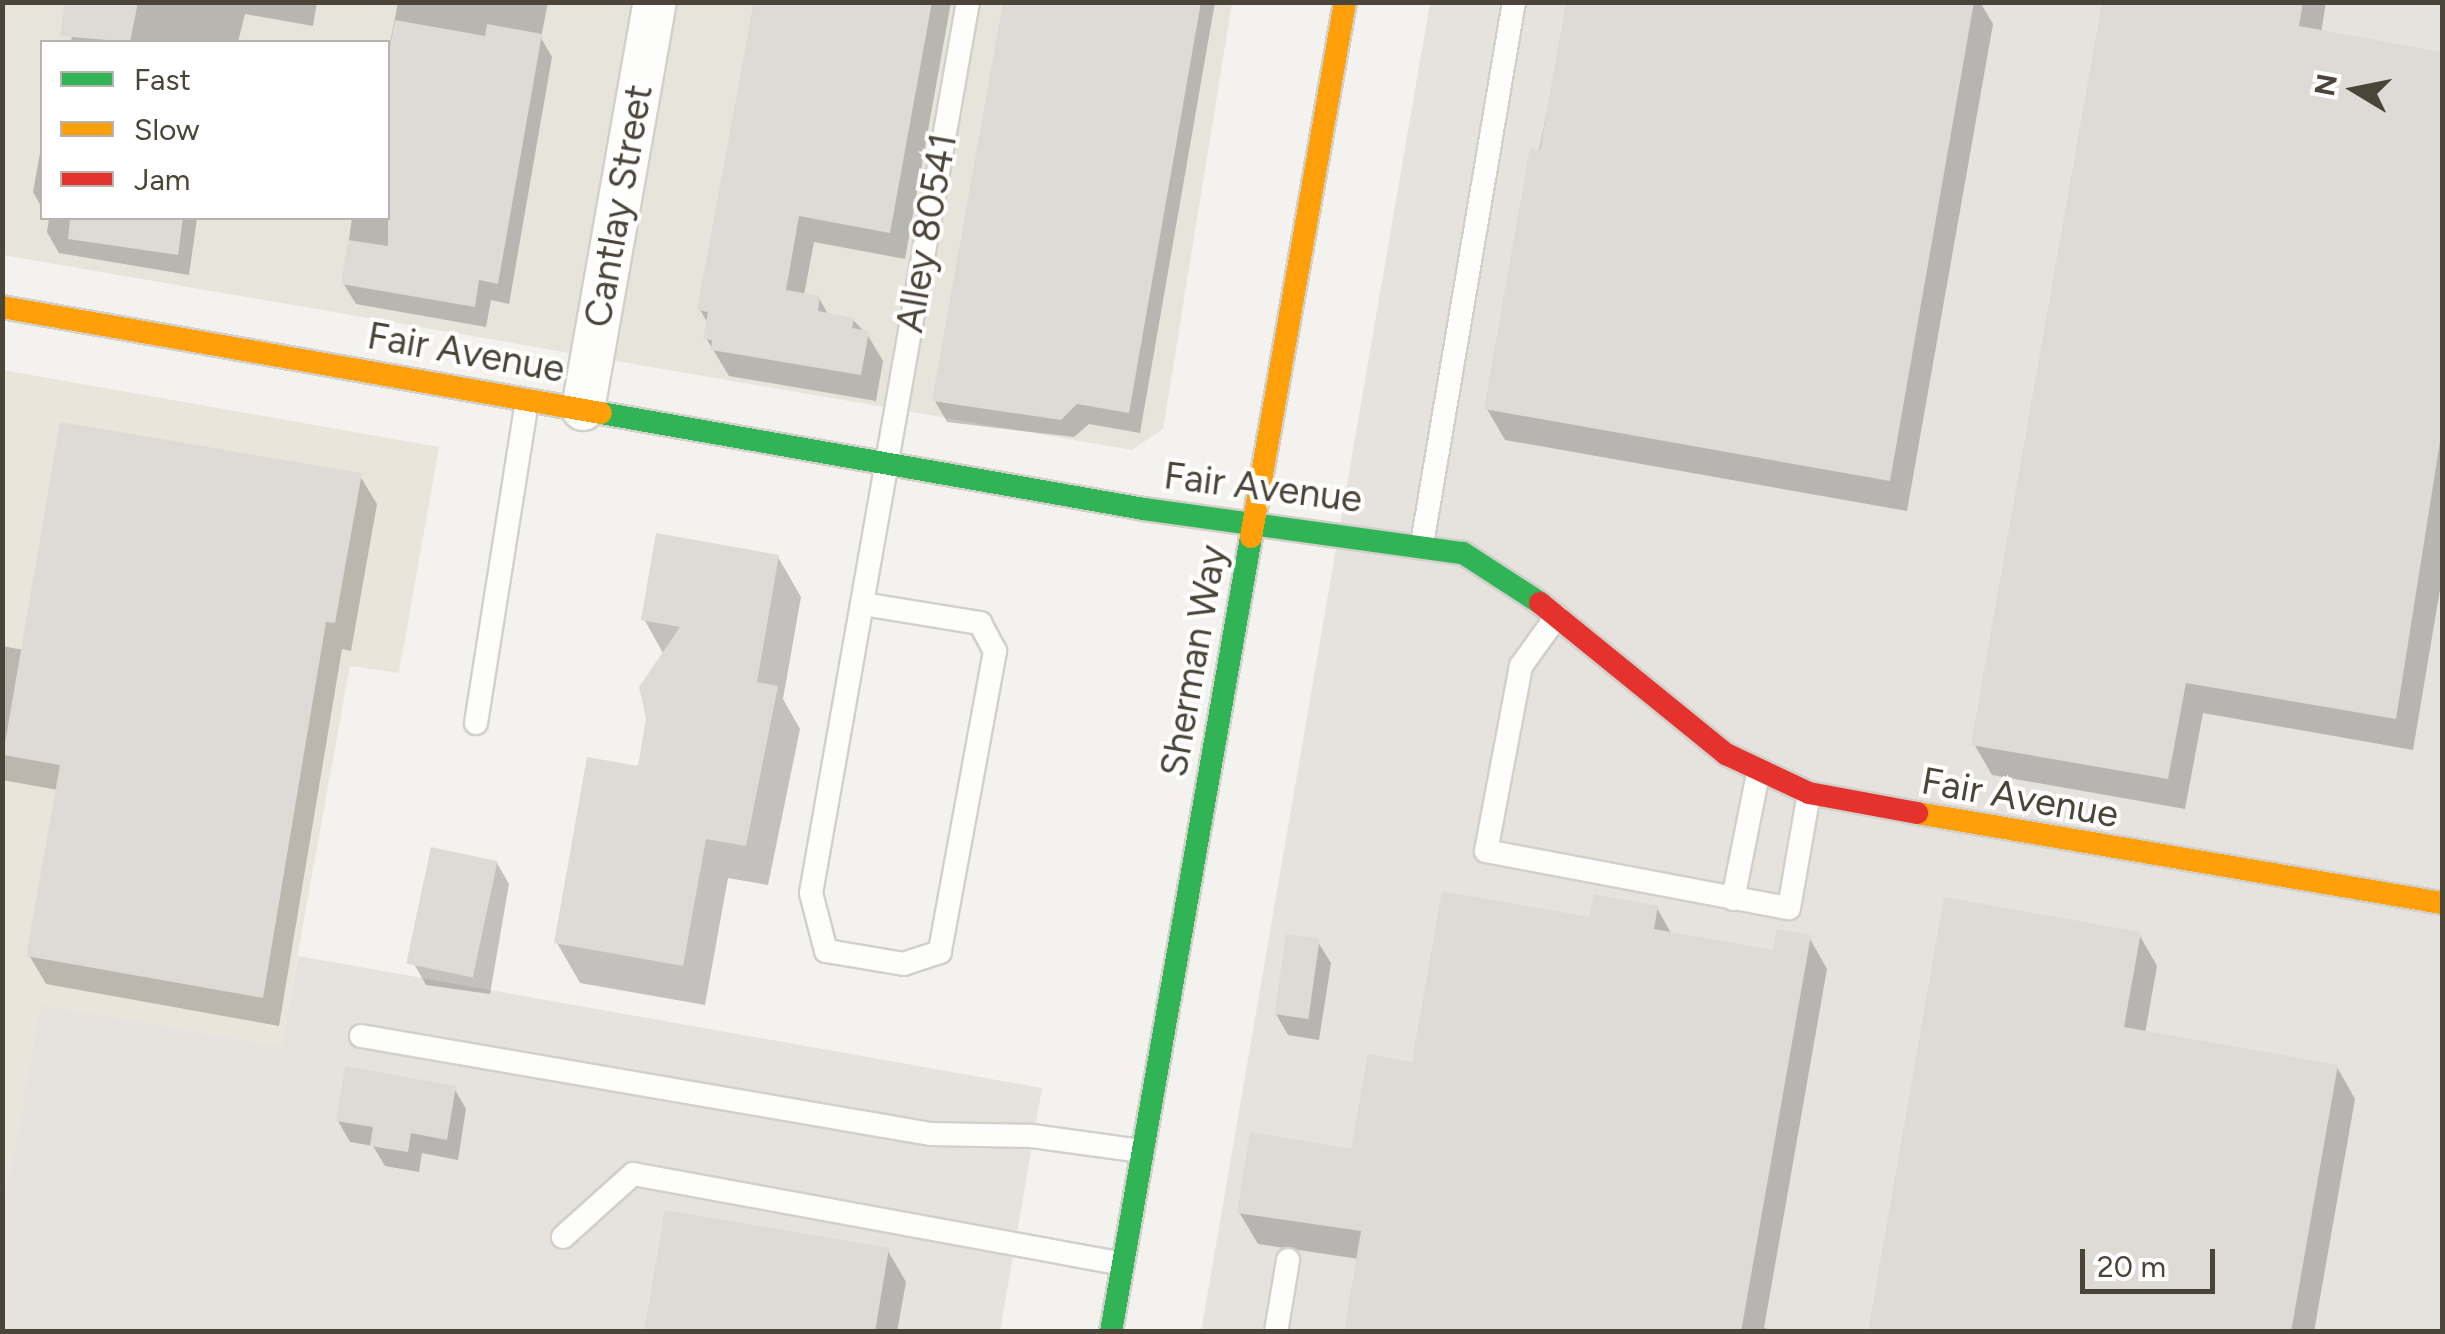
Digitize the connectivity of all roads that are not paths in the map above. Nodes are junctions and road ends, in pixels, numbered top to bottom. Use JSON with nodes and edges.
{"nodes":[{"id":1,"x":654,"y":2,"type":"edge"},
{"id":2,"x":968,"y":2,"type":"edge"},
{"id":3,"x":1346,"y":2,"type":"edge"},
{"id":4,"x":1514,"y":2,"type":"edge"},
{"id":5,"x":2,"y":307,"type":"edge"},
{"id":6,"x":527,"y":400,"type":"junction"},
{"id":7,"x":583,"y":409,"type":"junction"},
{"id":8,"x":886,"y":464,"type":"junction"},
{"id":9,"x":1255,"y":522,"type":"junction"},
{"id":10,"x":1422,"y":544,"type":"junction"},
{"id":11,"x":863,"y":604,"type":"junction"},
{"id":12,"x":1557,"y":616,"type":"junction"},
{"id":13,"x":476,"y":723,"type":"dead end"},
{"id":14,"x":1758,"y":774,"type":"junction"},
{"id":15,"x":1810,"y":793,"type":"junction"},
{"id":16,"x":1733,"y":899,"type":"junction"},
{"id":17,"x":2442,"y":903,"type":"edge"},
{"id":18,"x":360,"y":1036,"type":"dead end"},
{"id":19,"x":1142,"y":1151,"type":"junction"},
{"id":20,"x":563,"y":1237,"type":"dead end"},
{"id":21,"x":1288,"y":1260,"type":"dead end"},
{"id":22,"x":1123,"y":1264,"type":"junction"},
{"id":23,"x":1111,"y":1332,"type":"edge"},
{"id":24,"x":1276,"y":1332,"type":"edge"}],
"edges":[{"from":1,"to":7,"type":"street","name":"Cantlay Street"},
{"from":2,"to":8,"type":"lane","name":"Alley 80541"},
{"from":3,"to":9,"type":"street","name":"Sherman Way"},
{"from":4,"to":10,"type":"lane"},
{"from":5,"to":6,"type":"street","name":"Fair Avenue"},
{"from":6,"to":7,"type":"street","name":"Fair Avenue"},
{"from":6,"to":13,"type":"lane"},
{"from":7,"to":8,"type":"street","name":"Fair Avenue"},
{"from":8,"to":9,"type":"street","name":"Fair Avenue"},
{"from":8,"to":11,"type":"lane","name":"Alley 80541"},
{"from":9,"to":10,"type":"street","name":"Fair Avenue"},
{"from":9,"to":19,"type":"street","name":"Sherman Way"},
{"from":10,"to":12,"type":"street","name":"Fair Avenue"},
{"from":11,"to":11,"type":"lane","name":"Alley 80541"},
{"from":12,"to":14,"type":"street","name":"Fair Avenue"},
{"from":12,"to":16,"type":"lane"},
{"from":14,"to":15,"type":"street","name":"Fair Avenue"},
{"from":14,"to":16,"type":"lane"},
{"from":15,"to":16,"type":"lane"},
{"from":15,"to":17,"type":"street","name":"Fair Avenue"},
{"from":18,"to":19,"type":"lane"},
{"from":19,"to":22,"type":"street","name":"Sherman Way"},
{"from":20,"to":22,"type":"lane"},
{"from":21,"to":24,"type":"lane"},
{"from":22,"to":23,"type":"street","name":"Sherman Way"}]}
